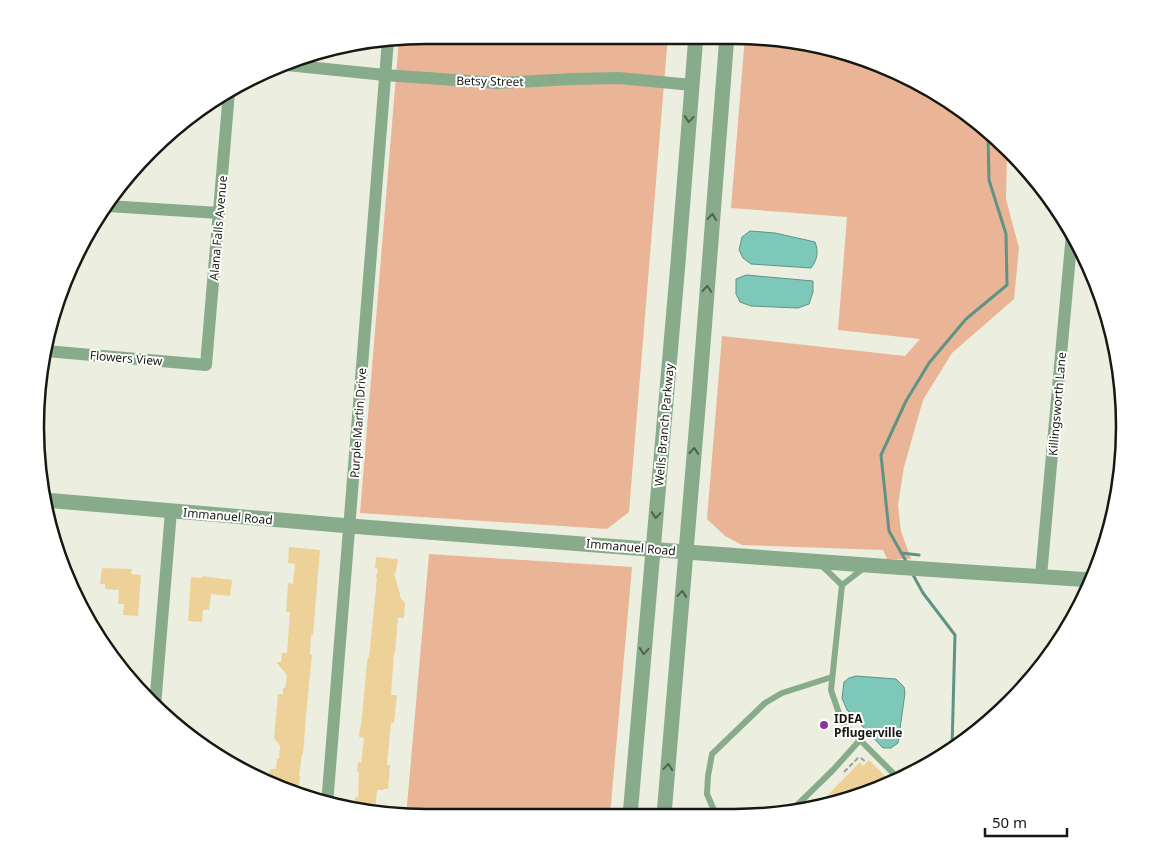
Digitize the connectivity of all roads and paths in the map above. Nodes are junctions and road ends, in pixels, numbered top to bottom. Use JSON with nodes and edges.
{"nodes":[{"id":1,"x":695,"y":44,"type":"edge"},
{"id":2,"x":726,"y":44,"type":"edge"},
{"id":3,"x":387,"y":46,"type":"edge"},
{"id":4,"x":298,"y":66,"type":"edge"},
{"id":5,"x":385,"y":75,"type":"junction"},
{"id":6,"x":692,"y":85,"type":"junction"},
{"id":7,"x":228,"y":99,"type":"edge"},
{"id":8,"x":113,"y":206,"type":"edge"},
{"id":9,"x":219,"y":213,"type":"junction"},
{"id":10,"x":1071,"y":246,"type":"edge"},
{"id":11,"x":51,"y":351,"type":"edge"},
{"id":12,"x":206,"y":365,"type":"joint"},
{"id":13,"x":51,"y":501,"type":"edge"},
{"id":14,"x":171,"y":511,"type":"junction"},
{"id":15,"x":350,"y":526,"type":"junction"},
{"id":16,"x":653,"y":549,"type":"junction"},
{"id":17,"x":686,"y":552,"type":"junction"},
{"id":18,"x":817,"y":561,"type":"junction"},
{"id":19,"x":868,"y":565,"type":"junction"},
{"id":20,"x":1041,"y":576,"type":"junction"},
{"id":21,"x":1084,"y":579,"type":"edge"},
{"id":22,"x":842,"y":585,"type":"junction"},
{"id":23,"x":832,"y":677,"type":"junction"},
{"id":24,"x":156,"y":697,"type":"edge"},
{"id":25,"x":860,"y":740,"type":"junction"},
{"id":26,"x":866,"y":762,"type":"dead end"},
{"id":27,"x":894,"y":774,"type":"edge"},
{"id":28,"x":839,"y":777,"type":"dead end"},
{"id":29,"x":328,"y":796,"type":"edge"},
{"id":30,"x":799,"y":803,"type":"edge"},
{"id":31,"x":631,"y":809,"type":"edge"},
{"id":32,"x":665,"y":809,"type":"edge"},
{"id":33,"x":713,"y":809,"type":"edge"}],
"edges":[{"from":1,"to":6,"type":"street","name":"Wells Branch Parkway"},
{"from":17,"to":2,"type":"street","one_way":true},
{"from":3,"to":5,"type":"street","name":"Purple Martin Drive"},
{"from":4,"to":5,"type":"street","name":"Betsy Street"},
{"from":5,"to":6,"type":"street","name":"Betsy Street"},
{"from":5,"to":15,"type":"street","name":"Purple Martin Drive"},
{"from":6,"to":16,"type":"street","name":"Wells Branch Parkway","one_way":true},
{"from":7,"to":9,"type":"street","name":"Alana Falls Avenue"},
{"from":8,"to":9,"type":"street"},
{"from":9,"to":12,"type":"street","name":"Alana Falls Avenue"},
{"from":10,"to":20,"type":"street","name":"Killingsworth Lane"},
{"from":11,"to":12,"type":"street","name":"Flowers View"},
{"from":13,"to":14,"type":"street","name":"Immanuel Road"},
{"from":14,"to":15,"type":"street","name":"Immanuel Road"},
{"from":14,"to":24,"type":"street","name":"Immanuel Road"},
{"from":15,"to":16,"type":"street","name":"Immanuel Road"},
{"from":15,"to":29,"type":"street","name":"Purple Martin Drive"},
{"from":16,"to":17,"type":"street","name":"Immanuel Road"},
{"from":16,"to":31,"type":"street","name":"Wells Branch Parkway","one_way":true},
{"from":17,"to":18,"type":"street","name":"Immanuel Road"},
{"from":32,"to":17,"type":"street","one_way":true},
{"from":18,"to":19,"type":"street","name":"Immanuel Road"},
{"from":18,"to":22,"type":"lane"},
{"from":19,"to":20,"type":"street","name":"Immanuel Road"},
{"from":19,"to":22,"type":"lane"},
{"from":20,"to":21,"type":"street","name":"Immanuel Road"},
{"from":22,"to":23,"type":"lane"},
{"from":23,"to":25,"type":"lane"},
{"from":23,"to":33,"type":"lane"},
{"from":25,"to":27,"type":"lane"},
{"from":25,"to":30,"type":"lane"},
{"from":26,"to":28,"type":"path"}]}
